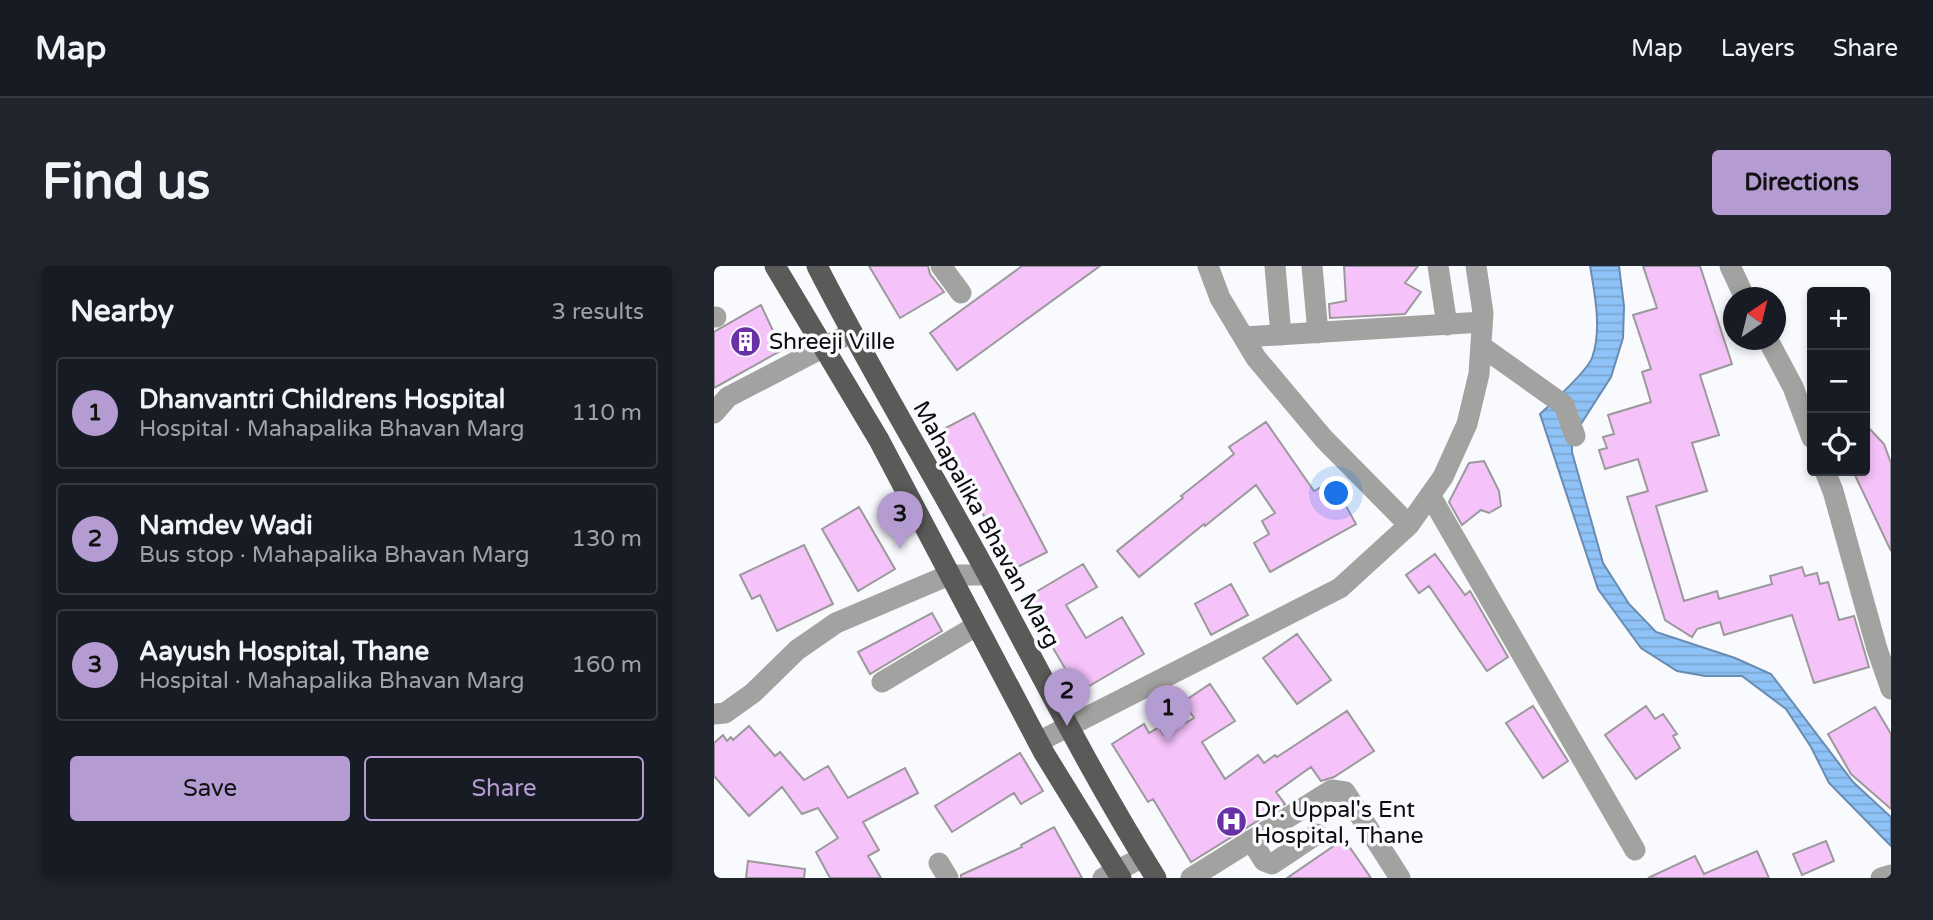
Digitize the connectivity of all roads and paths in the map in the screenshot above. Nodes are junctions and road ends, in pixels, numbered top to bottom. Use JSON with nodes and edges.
{"nodes":[{"id":1,"x":775,"y":266,"type":"edge"},
{"id":2,"x":817,"y":266,"type":"edge"},
{"id":3,"x":941,"y":266,"type":"edge"},
{"id":4,"x":1208,"y":266,"type":"edge"},
{"id":5,"x":1275,"y":266,"type":"edge"},
{"id":6,"x":1312,"y":266,"type":"edge"},
{"id":7,"x":1438,"y":266,"type":"edge"},
{"id":8,"x":1476,"y":266,"type":"edge"},
{"id":9,"x":1731,"y":266,"type":"edge"},
{"id":10,"x":1740,"y":287,"type":"edge"},
{"id":11,"x":961,"y":293,"type":"dead end"},
{"id":12,"x":1315,"y":305,"type":"junction"},
{"id":13,"x":1278,"y":307,"type":"junction"},
{"id":14,"x":1482,"y":323,"type":"junction"},
{"id":15,"x":1447,"y":325,"type":"junction"},
{"id":16,"x":1318,"y":332,"type":"junction"},
{"id":17,"x":851,"y":333,"type":"junction"},
{"id":18,"x":1281,"y":335,"type":"junction"},
{"id":19,"x":1244,"y":337,"type":"junction"},
{"id":20,"x":1481,"y":346,"type":"junction"},
{"id":21,"x":824,"y":347,"type":"junction"},
{"id":22,"x":1773,"y":350,"type":"edge"},
{"id":23,"x":886,"y":395,"type":"junction"},
{"id":24,"x":719,"y":403,"type":"edge"},
{"id":25,"x":862,"y":412,"type":"junction"},
{"id":26,"x":1807,"y":425,"type":"edge"},
{"id":27,"x":1575,"y":436,"type":"dead end"},
{"id":28,"x":1827,"y":476,"type":"edge"},
{"id":29,"x":1430,"y":495,"type":"junction"},
{"id":30,"x":1409,"y":525,"type":"junction"},
{"id":31,"x":949,"y":575,"type":"junction"},
{"id":32,"x":988,"y":575,"type":"junction"},
{"id":33,"x":976,"y":626,"type":"junction"},
{"id":34,"x":882,"y":682,"type":"dead end"},
{"id":35,"x":1891,"y":689,"type":"edge"},
{"id":36,"x":714,"y":714,"type":"edge"},
{"id":37,"x":1067,"y":726,"type":"junction"},
{"id":38,"x":1038,"y":742,"type":"junction"},
{"id":39,"x":1284,"y":819,"type":"junction"},
{"id":40,"x":1251,"y":840,"type":"junction"},
{"id":41,"x":1635,"y":850,"type":"dead end"},
{"id":42,"x":1143,"y":858,"type":"junction"},
{"id":43,"x":1891,"y":875,"type":"edge"},
{"id":44,"x":1114,"y":876,"type":"edge"},
{"id":45,"x":1156,"y":878,"type":"edge"},
{"id":46,"x":1191,"y":878,"type":"edge"},
{"id":47,"x":1400,"y":878,"type":"edge"},
{"id":48,"x":1881,"y":878,"type":"edge"}],
"edges":[{"from":1,"to":21,"type":"main road"},
{"from":2,"to":17,"type":"main road","name":"Mahapalika Bhavan Marg"},
{"from":3,"to":11,"type":"street"},
{"from":4,"to":19,"type":"street"},
{"from":5,"to":13,"type":"street"},
{"from":6,"to":12,"type":"street"},
{"from":7,"to":15,"type":"street"},
{"from":8,"to":14,"type":"street"},
{"from":9,"to":10,"type":"street"},
{"from":12,"to":13,"type":"street"},
{"from":12,"to":16,"type":"street"},
{"from":13,"to":18,"type":"street"},
{"from":14,"to":15,"type":"street"},
{"from":14,"to":20,"type":"street"},
{"from":15,"to":16,"type":"street"},
{"from":16,"to":18,"type":"street"},
{"from":17,"to":21,"type":"street"},
{"from":17,"to":23,"type":"main road","name":"Mahapalika Bhavan Marg"},
{"from":18,"to":19,"type":"street"},
{"from":19,"to":30,"type":"street"},
{"from":20,"to":27,"type":"street"},
{"from":20,"to":29,"type":"street"},
{"from":21,"to":24,"type":"street"},
{"from":21,"to":25,"type":"main road"},
{"from":22,"to":26,"type":"street"},
{"from":23,"to":25,"type":"main road"},
{"from":23,"to":32,"type":"main road","name":"Mahapalika Bhavan Marg"},
{"from":25,"to":31,"type":"main road"},
{"from":28,"to":35,"type":"street"},
{"from":29,"to":30,"type":"street"},
{"from":29,"to":41,"type":"street"},
{"from":30,"to":37,"type":"street"},
{"from":31,"to":32,"type":"street"},
{"from":31,"to":33,"type":"main road"},
{"from":31,"to":36,"type":"street"},
{"from":32,"to":37,"type":"main road","name":"Mahapalika Bhavan Marg"},
{"from":33,"to":34,"type":"street"},
{"from":33,"to":38,"type":"main road"},
{"from":37,"to":38,"type":"street"},
{"from":37,"to":42,"type":"main road","name":"Mahapalika Bhavan Marg"},
{"from":38,"to":44,"type":"main road"},
{"from":39,"to":40,"type":"street"},
{"from":39,"to":40,"type":"street"},
{"from":39,"to":47,"type":"street"},
{"from":40,"to":46,"type":"street"},
{"from":42,"to":44,"type":"street"},
{"from":42,"to":45,"type":"main road","name":"Mahapalika Bhavan Marg"},
{"from":43,"to":48,"type":"street"}]}
